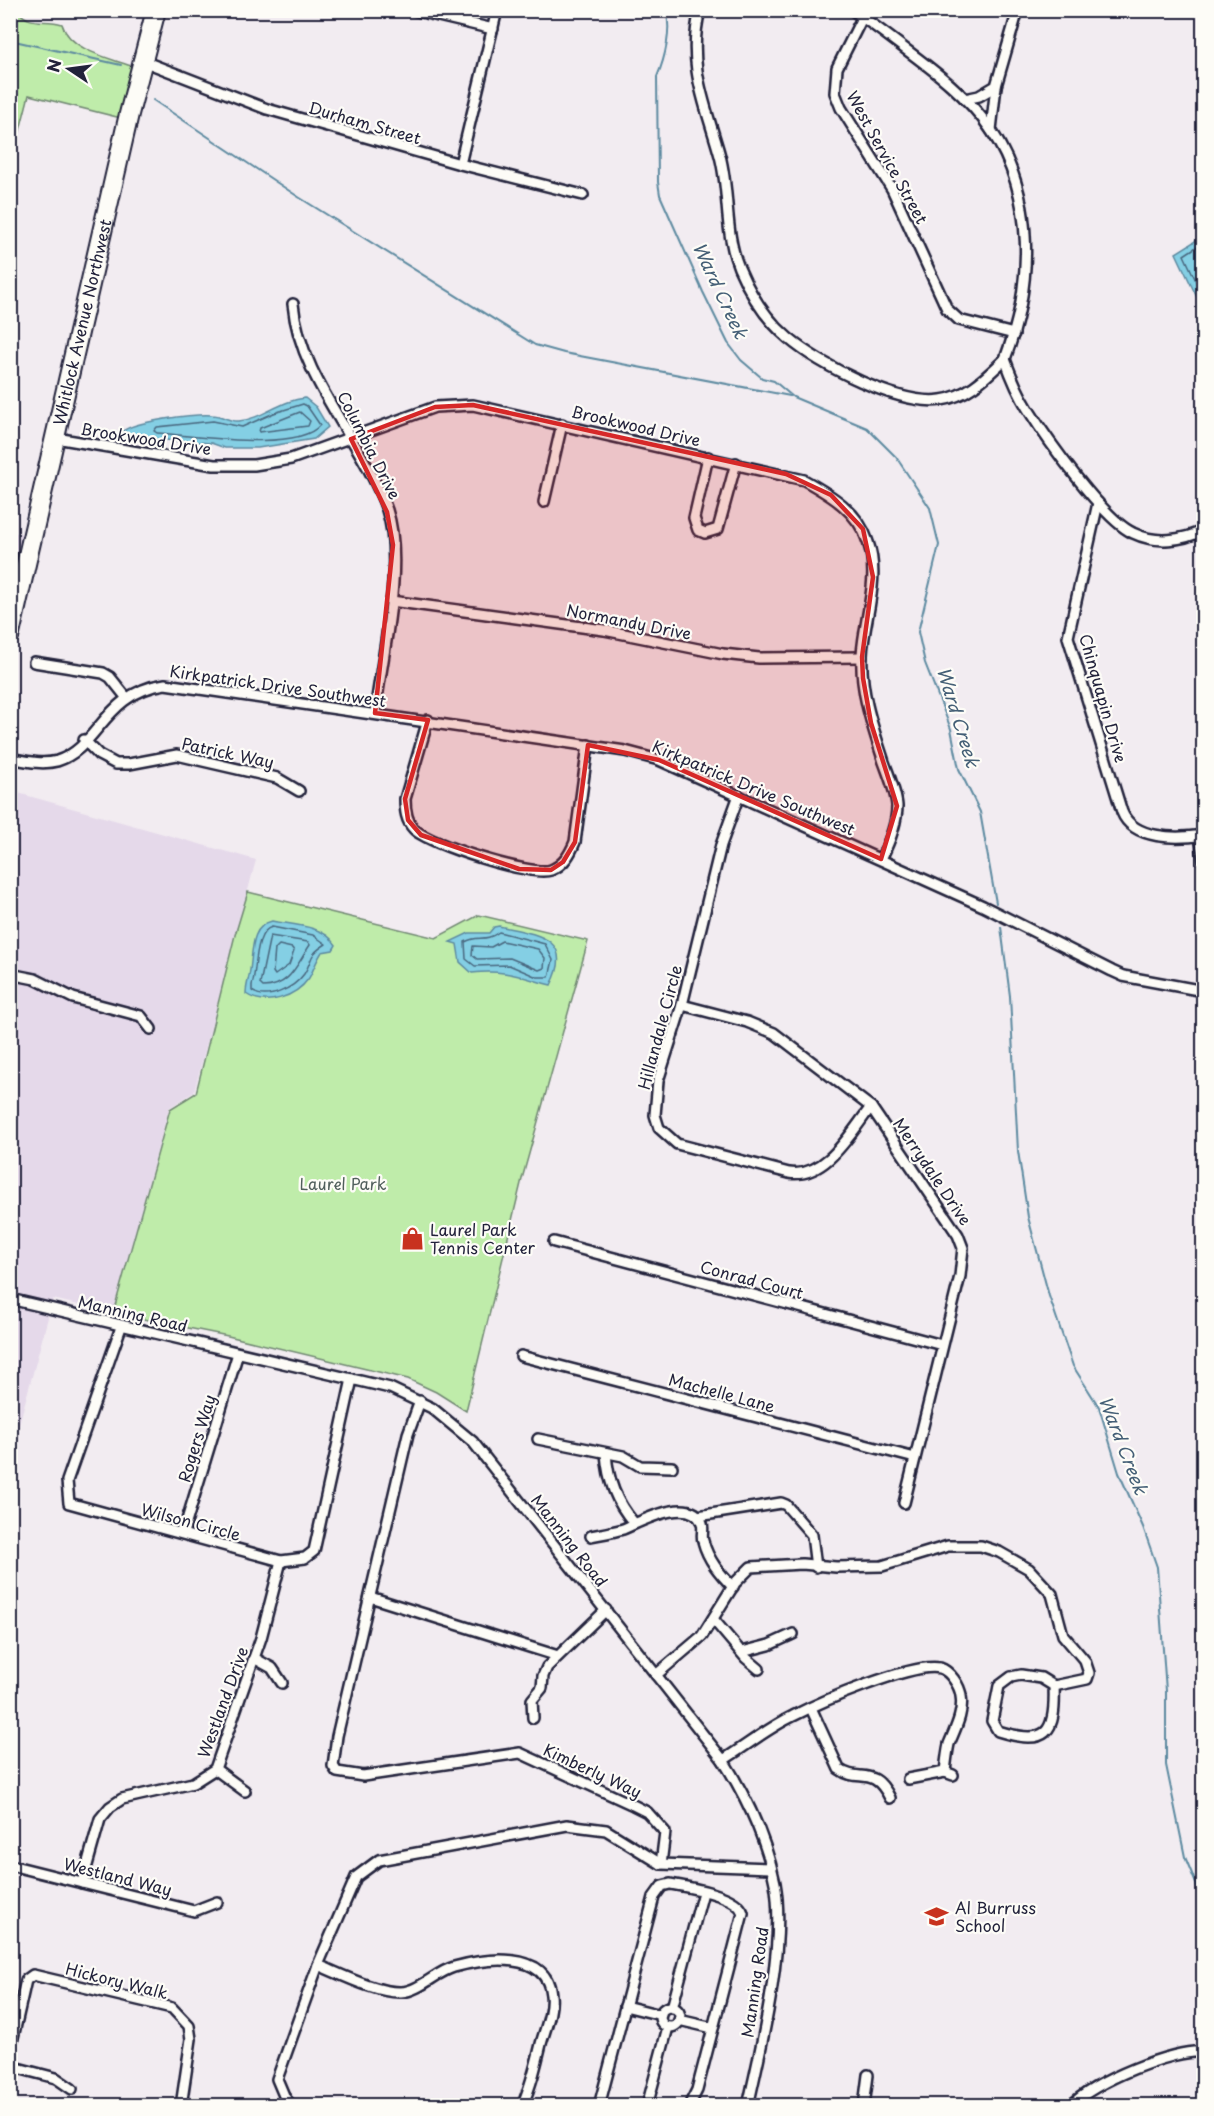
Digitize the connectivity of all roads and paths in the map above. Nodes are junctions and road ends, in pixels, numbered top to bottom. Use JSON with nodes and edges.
{"nodes":[{"id":1,"x":156,"y":10,"type":"edge"},
{"id":2,"x":413,"y":10,"type":"edge"},
{"id":3,"x":497,"y":10,"type":"edge"},
{"id":4,"x":700,"y":10,"type":"edge"},
{"id":5,"x":852,"y":10,"type":"edge"},
{"id":6,"x":1018,"y":10,"type":"edge"},
{"id":7,"x":864,"y":14,"type":"edge"},
{"id":8,"x":492,"y":29,"type":"junction"},
{"id":9,"x":143,"y":61,"type":"junction"},
{"id":10,"x":996,"y":86,"type":"junction"},
{"id":11,"x":965,"y":99,"type":"junction"},
{"id":12,"x":991,"y":130,"type":"junction"},
{"id":13,"x":459,"y":164,"type":"junction"},
{"id":14,"x":583,"y":195,"type":"dead end"},
{"id":15,"x":293,"y":304,"type":"dead end"},
{"id":16,"x":1014,"y":334,"type":"junction"},
{"id":17,"x":1005,"y":359,"type":"junction"},
{"id":18,"x":562,"y":424,"type":"junction"},
{"id":19,"x":56,"y":438,"type":"junction"},
{"id":20,"x":351,"y":439,"type":"junction"},
{"id":21,"x":708,"y":457,"type":"junction"},
{"id":22,"x":736,"y":463,"type":"junction"},
{"id":23,"x":544,"y":502,"type":"dead end"},
{"id":24,"x":1098,"y":503,"type":"junction"},
{"id":25,"x":1203,"y":530,"type":"edge"},
{"id":26,"x":391,"y":601,"type":"junction"},
{"id":27,"x":10,"y":634,"type":"edge"},
{"id":28,"x":862,"y":657,"type":"junction"},
{"id":29,"x":34,"y":662,"type":"dead end"},
{"id":30,"x":126,"y":697,"type":"junction"},
{"id":31,"x":375,"y":713,"type":"junction"},
{"id":32,"x":428,"y":720,"type":"junction"},
{"id":33,"x":84,"y":740,"type":"junction"},
{"id":34,"x":588,"y":745,"type":"junction"},
{"id":35,"x":10,"y":758,"type":"edge"},
{"id":36,"x":299,"y":791,"type":"dead end"},
{"id":37,"x":739,"y":795,"type":"junction"},
{"id":38,"x":1202,"y":835,"type":"edge"},
{"id":39,"x":881,"y":859,"type":"junction"},
{"id":40,"x":1203,"y":863,"type":"edge"},
{"id":41,"x":10,"y":974,"type":"edge"},
{"id":42,"x":1203,"y":991,"type":"edge"},
{"id":43,"x":682,"y":1005,"type":"junction"},
{"id":44,"x":151,"y":1029,"type":"dead end"},
{"id":45,"x":871,"y":1107,"type":"junction"},
{"id":46,"x":1203,"y":1183,"type":"edge"},
{"id":47,"x":1203,"y":1203,"type":"edge"},
{"id":48,"x":554,"y":1242,"type":"dead end"},
{"id":49,"x":10,"y":1299,"type":"edge"},
{"id":50,"x":121,"y":1327,"type":"junction"},
{"id":51,"x":942,"y":1345,"type":"junction"},
{"id":52,"x":238,"y":1353,"type":"junction"},
{"id":53,"x":521,"y":1356,"type":"dead end"},
{"id":54,"x":352,"y":1379,"type":"junction"},
{"id":55,"x":420,"y":1401,"type":"junction"},
{"id":56,"x":538,"y":1439,"type":"dead end"},
{"id":57,"x":606,"y":1453,"type":"junction"},
{"id":58,"x":915,"y":1458,"type":"junction"},
{"id":59,"x":672,"y":1467,"type":"dead end"},
{"id":60,"x":904,"y":1503,"type":"dead end"},
{"id":61,"x":698,"y":1516,"type":"junction"},
{"id":62,"x":634,"y":1523,"type":"junction"},
{"id":63,"x":183,"y":1533,"type":"junction"},
{"id":64,"x":591,"y":1536,"type":"dead end"},
{"id":65,"x":281,"y":1561,"type":"junction"},
{"id":66,"x":816,"y":1567,"type":"junction"},
{"id":67,"x":733,"y":1587,"type":"junction"},
{"id":68,"x":370,"y":1598,"type":"junction"},
{"id":69,"x":606,"y":1610,"type":"junction"},
{"id":70,"x":713,"y":1619,"type":"junction"},
{"id":71,"x":793,"y":1634,"type":"dead end"},
{"id":72,"x":742,"y":1652,"type":"junction"},
{"id":73,"x":558,"y":1656,"type":"junction"},
{"id":74,"x":254,"y":1658,"type":"junction"},
{"id":75,"x":759,"y":1669,"type":"dead end"},
{"id":76,"x":656,"y":1675,"type":"junction"},
{"id":77,"x":282,"y":1683,"type":"dead end"},
{"id":78,"x":1054,"y":1686,"type":"junction"},
{"id":79,"x":812,"y":1708,"type":"junction"},
{"id":80,"x":534,"y":1718,"type":"dead end"},
{"id":81,"x":723,"y":1760,"type":"junction"},
{"id":82,"x":215,"y":1770,"type":"junction"},
{"id":83,"x":908,"y":1779,"type":"dead end"},
{"id":84,"x":245,"y":1791,"type":"dead end"},
{"id":85,"x":890,"y":1798,"type":"dead end"},
{"id":86,"x":661,"y":1863,"type":"junction"},
{"id":87,"x":10,"y":1865,"type":"edge"},
{"id":88,"x":771,"y":1868,"type":"junction"},
{"id":89,"x":82,"y":1883,"type":"junction"},
{"id":90,"x":703,"y":1892,"type":"junction"},
{"id":91,"x":217,"y":1902,"type":"dead end"},
{"id":92,"x":318,"y":1965,"type":"junction"},
{"id":93,"x":625,"y":2006,"type":"junction"},
{"id":94,"x":672,"y":2008,"type":"junction"},
{"id":95,"x":661,"y":2015,"type":"junction"},
{"id":96,"x":679,"y":2020,"type":"junction"},
{"id":97,"x":668,"y":2027,"type":"junction"},
{"id":98,"x":713,"y":2028,"type":"junction"},
{"id":99,"x":10,"y":2051,"type":"edge"},
{"id":100,"x":1203,"y":2052,"type":"edge"},
{"id":101,"x":10,"y":2066,"type":"edge"},
{"id":102,"x":868,"y":2075,"type":"dead end"},
{"id":103,"x":72,"y":2089,"type":"dead end"},
{"id":104,"x":181,"y":2106,"type":"edge"},
{"id":105,"x":292,"y":2106,"type":"edge"},
{"id":106,"x":522,"y":2106,"type":"edge"},
{"id":107,"x":599,"y":2106,"type":"edge"},
{"id":108,"x":647,"y":2106,"type":"edge"},
{"id":109,"x":689,"y":2106,"type":"edge"},
{"id":110,"x":748,"y":2106,"type":"edge"},
{"id":111,"x":864,"y":2106,"type":"edge"},
{"id":112,"x":1071,"y":2106,"type":"edge"}],
"edges":[{"from":1,"to":9,"type":"highway","name":"Whitlock Avenue Northwest"},
{"from":2,"to":8,"type":"street"},
{"from":3,"to":8,"type":"street"},
{"from":4,"to":17,"type":"street"},
{"from":5,"to":7,"type":"street"},
{"from":6,"to":10,"type":"street"},
{"from":7,"to":11,"type":"street"},
{"from":7,"to":16,"type":"street","name":"West Service Street"},
{"from":8,"to":13,"type":"street"},
{"from":9,"to":13,"type":"street","name":"Durham Street"},
{"from":9,"to":19,"type":"highway","name":"Whitlock Avenue Northwest"},
{"from":10,"to":11,"type":"street"},
{"from":10,"to":12,"type":"street"},
{"from":11,"to":12,"type":"street"},
{"from":12,"to":16,"type":"street"},
{"from":13,"to":14,"type":"street","name":"Durham Street"},
{"from":15,"to":20,"type":"street","name":"Columbia Drive"},
{"from":16,"to":17,"type":"street"},
{"from":17,"to":24,"type":"street"},
{"from":18,"to":20,"type":"street","name":"Brookwood Drive"},
{"from":18,"to":21,"type":"street","name":"Brookwood Drive"},
{"from":18,"to":23,"type":"street"},
{"from":19,"to":20,"type":"street","name":"Brookwood Drive"},
{"from":19,"to":27,"type":"highway","name":"Whitlock Avenue Northwest"},
{"from":20,"to":26,"type":"street","name":"Columbia Drive"},
{"from":21,"to":22,"type":"street","name":"Brookwood Drive"},
{"from":21,"to":22,"type":"street"},
{"from":22,"to":28,"type":"street","name":"Brookwood Drive"},
{"from":24,"to":25,"type":"street"},
{"from":24,"to":38,"type":"street","name":"Chinquapin Drive"},
{"from":26,"to":28,"type":"street","name":"Normandy Drive"},
{"from":26,"to":31,"type":"street","name":"Columbia Drive"},
{"from":28,"to":39,"type":"street","name":"Brookwood Drive"},
{"from":29,"to":30,"type":"street"},
{"from":30,"to":31,"type":"street","name":"Kirkpatrick Drive Southwest"},
{"from":30,"to":33,"type":"street","name":"Kirkpatrick Drive Southwest"},
{"from":31,"to":32,"type":"street","name":"Kirkpatrick Drive Southwest"},
{"from":32,"to":34,"type":"street","name":"Kirkpatrick Drive Southwest"},
{"from":32,"to":34,"type":"street"},
{"from":33,"to":35,"type":"street","name":"Kirkpatrick Drive Southwest"},
{"from":33,"to":36,"type":"street","name":"Patrick Way"},
{"from":34,"to":37,"type":"street","name":"Kirkpatrick Drive Southwest"},
{"from":37,"to":39,"type":"street","name":"Kirkpatrick Drive Southwest"},
{"from":37,"to":43,"type":"street","name":"Hillandale Circle"},
{"from":38,"to":40,"type":"street"},
{"from":39,"to":42,"type":"street","name":"Kirkpatrick Drive Southwest"},
{"from":41,"to":44,"type":"street"},
{"from":43,"to":45,"type":"street","name":"Merrydale Drive"},
{"from":43,"to":45,"type":"street","name":"Hillandale Circle"},
{"from":45,"to":51,"type":"street","name":"Merrydale Drive"},
{"from":46,"to":47,"type":"street"},
{"from":48,"to":51,"type":"street","name":"Conrad Court"},
{"from":49,"to":50,"type":"street","name":"Manning Road"},
{"from":50,"to":52,"type":"street","name":"Manning Road"},
{"from":50,"to":63,"type":"street","name":"Wilson Circle"},
{"from":51,"to":58,"type":"street","name":"Merrydale Drive"},
{"from":52,"to":54,"type":"street","name":"Manning Road"},
{"from":52,"to":63,"type":"street","name":"Rogers Way"},
{"from":53,"to":58,"type":"street","name":"Machelle Lane"},
{"from":54,"to":55,"type":"street","name":"Manning Road"},
{"from":54,"to":65,"type":"street","name":"Wilson Circle"},
{"from":55,"to":68,"type":"street"},
{"from":55,"to":69,"type":"street","name":"Manning Road"},
{"from":56,"to":57,"type":"street"},
{"from":57,"to":59,"type":"street"},
{"from":57,"to":62,"type":"street"},
{"from":58,"to":60,"type":"street","name":"Merrydale Drive"},
{"from":61,"to":62,"type":"street"},
{"from":61,"to":66,"type":"street"},
{"from":61,"to":67,"type":"street"},
{"from":62,"to":64,"type":"street"},
{"from":63,"to":65,"type":"street","name":"Wilson Circle"},
{"from":65,"to":74,"type":"street","name":"Westland Drive"},
{"from":66,"to":67,"type":"street"},
{"from":66,"to":78,"type":"street"},
{"from":67,"to":70,"type":"street"},
{"from":68,"to":73,"type":"street"},
{"from":68,"to":86,"type":"street","name":"Kimberly Way"},
{"from":69,"to":73,"type":"street"},
{"from":69,"to":76,"type":"street","name":"Manning Road"},
{"from":70,"to":72,"type":"street"},
{"from":70,"to":76,"type":"street"},
{"from":71,"to":72,"type":"street"},
{"from":72,"to":75,"type":"street"},
{"from":73,"to":80,"type":"street"},
{"from":74,"to":77,"type":"street"},
{"from":74,"to":82,"type":"street","name":"Westland Drive"},
{"from":76,"to":81,"type":"street","name":"Manning Road"},
{"from":78,"to":78,"type":"street"},
{"from":79,"to":81,"type":"street"},
{"from":79,"to":83,"type":"street"},
{"from":79,"to":85,"type":"street"},
{"from":81,"to":88,"type":"street","name":"Manning Road"},
{"from":82,"to":84,"type":"street"},
{"from":82,"to":89,"type":"street","name":"Westland Drive"},
{"from":86,"to":88,"type":"street"},
{"from":86,"to":92,"type":"street"},
{"from":87,"to":89,"type":"street","name":"Westland Way"},
{"from":88,"to":110,"type":"street","name":"Manning Road"},
{"from":89,"to":91,"type":"street","name":"Westland Way"},
{"from":90,"to":93,"type":"street"},
{"from":90,"to":94,"type":"street"},
{"from":90,"to":98,"type":"street"},
{"from":92,"to":105,"type":"street"},
{"from":92,"to":106,"type":"street"},
{"from":93,"to":95,"type":"street"},
{"from":93,"to":107,"type":"street"},
{"from":94,"to":95,"type":"street"},
{"from":94,"to":96,"type":"street"},
{"from":95,"to":97,"type":"street"},
{"from":96,"to":97,"type":"street"},
{"from":96,"to":98,"type":"street"},
{"from":97,"to":108,"type":"street"},
{"from":98,"to":109,"type":"street"},
{"from":99,"to":104,"type":"street","name":"Hickory Walk"},
{"from":100,"to":112,"type":"street"},
{"from":101,"to":103,"type":"street"},
{"from":102,"to":111,"type":"street"}]}
